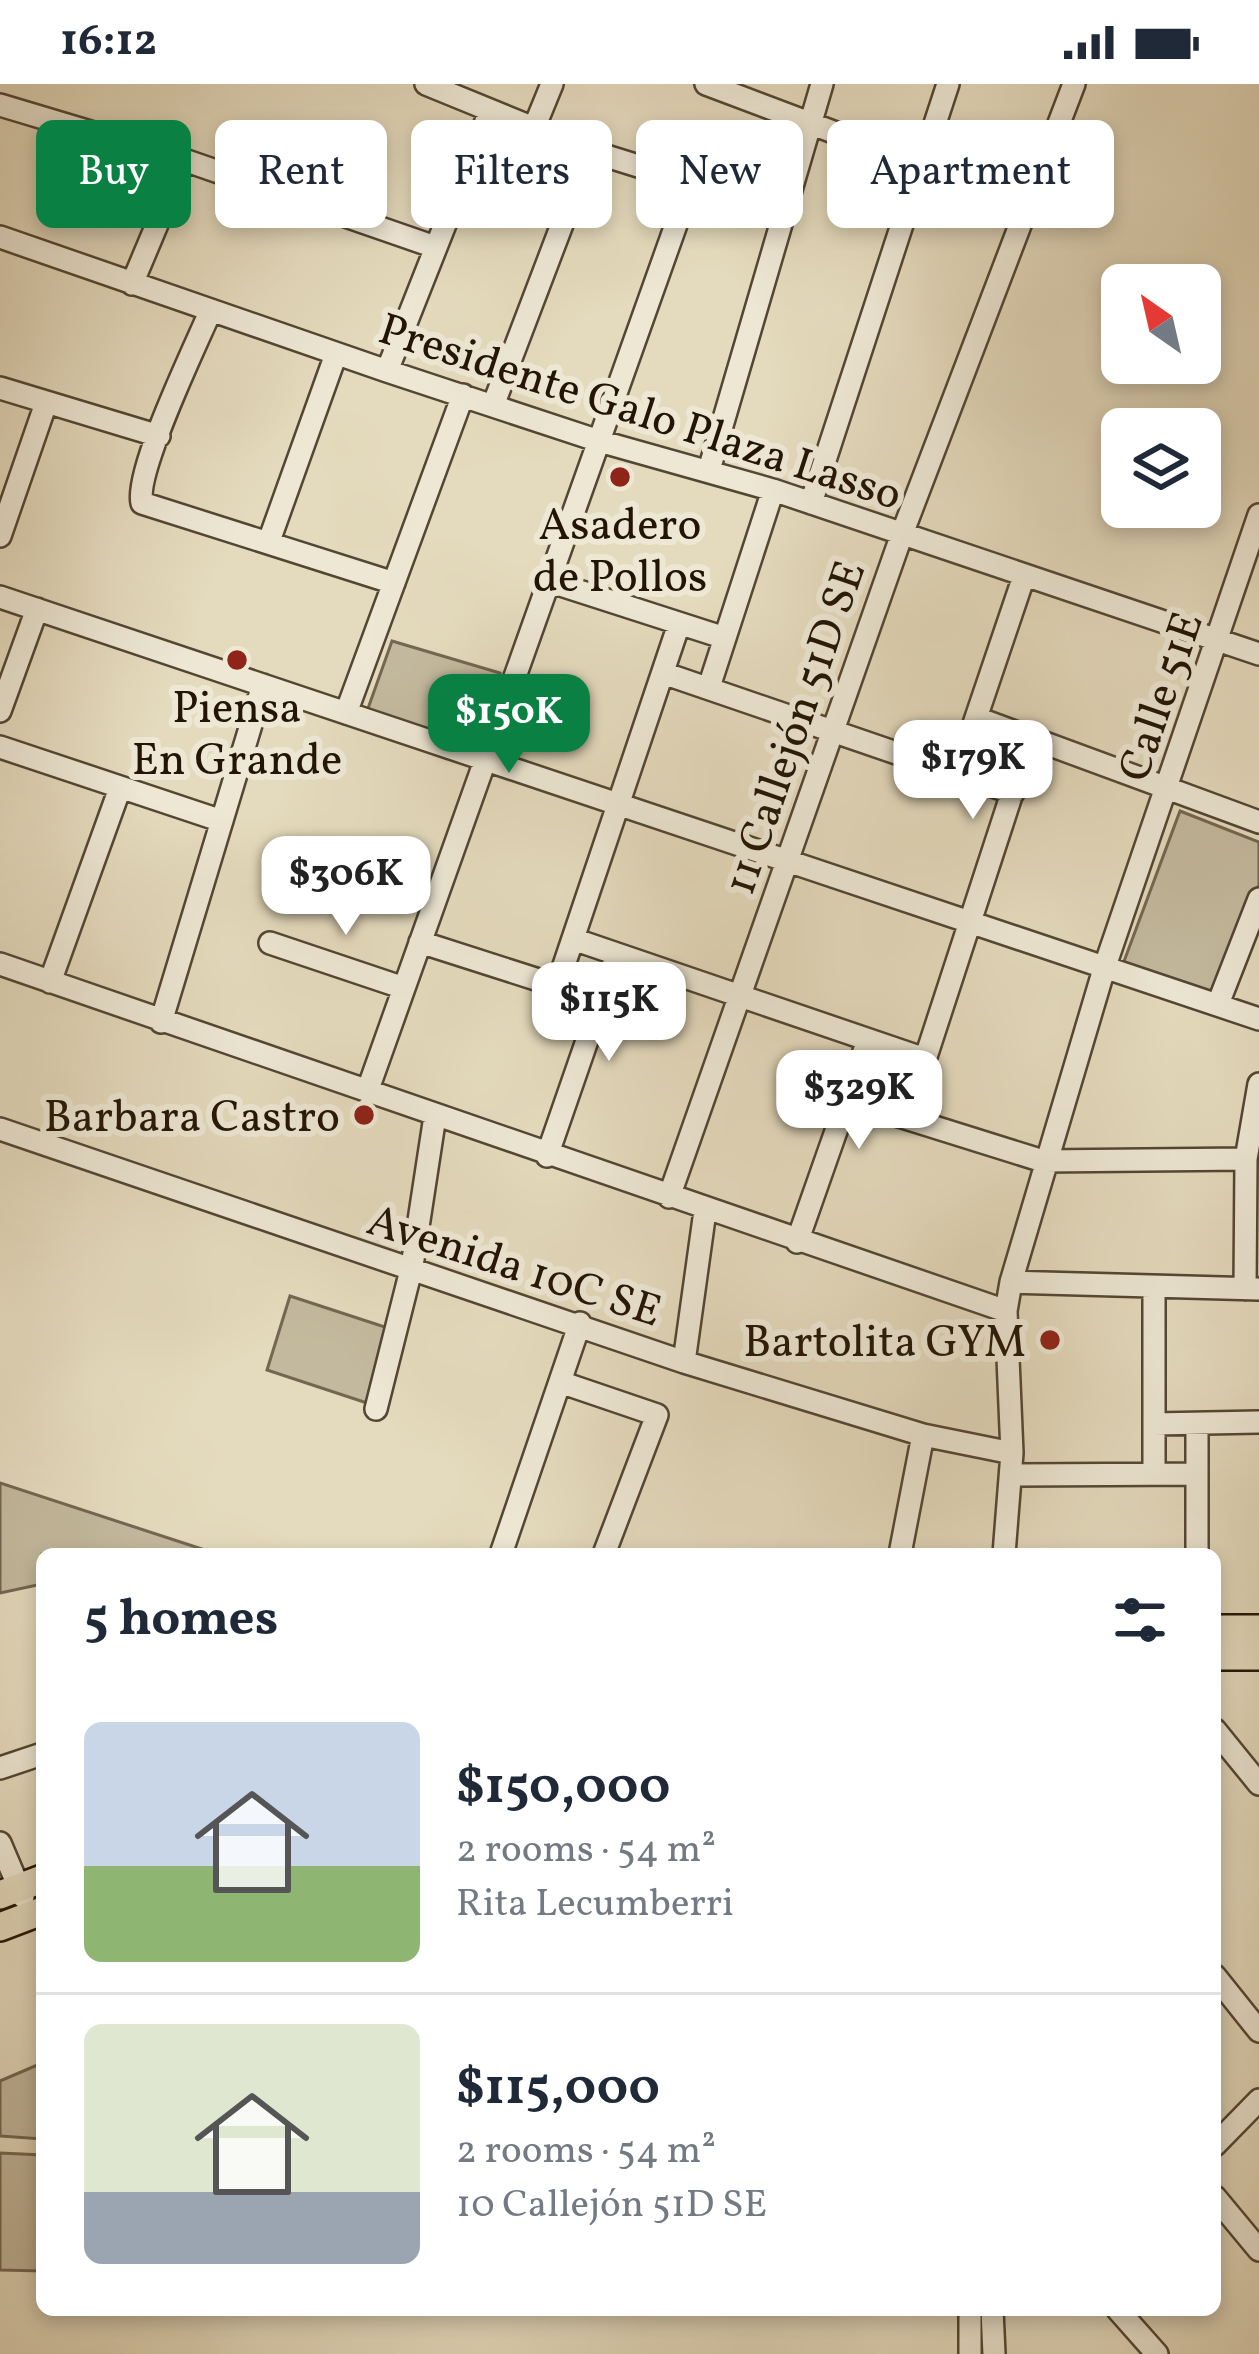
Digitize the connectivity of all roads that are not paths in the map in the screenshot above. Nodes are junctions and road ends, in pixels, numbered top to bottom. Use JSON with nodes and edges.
{"nodes":[{"id":1,"x":426,"y":84,"type":"edge"},
{"id":2,"x":552,"y":84,"type":"edge"},
{"id":3,"x":706,"y":84,"type":"edge"},
{"id":4,"x":823,"y":84,"type":"edge"},
{"id":5,"x":948,"y":84,"type":"edge"},
{"id":6,"x":1074,"y":84,"type":"edge"},
{"id":7,"x":0,"y":105,"type":"edge"},
{"id":8,"x":490,"y":111,"type":"junction"},
{"id":9,"x":50,"y":120,"type":"edge"},
{"id":10,"x":513,"y":120,"type":"edge"},
{"id":11,"x":537,"y":120,"type":"edge"},
{"id":12,"x":936,"y":120,"type":"edge"},
{"id":13,"x":808,"y":124,"type":"junction"},
{"id":14,"x":827,"y":131,"type":"edge"},
{"id":15,"x":612,"y":158,"type":"edge"},
{"id":16,"x":191,"y":162,"type":"edge"},
{"id":17,"x":155,"y":228,"type":"edge"},
{"id":18,"x":561,"y":228,"type":"edge"},
{"id":19,"x":900,"y":228,"type":"edge"},
{"id":20,"x":0,"y":237,"type":"edge"},
{"id":21,"x":435,"y":247,"type":"junction"},
{"id":22,"x":132,"y":284,"type":"junction"},
{"id":23,"x":210,"y":312,"type":"junction"},
{"id":24,"x":336,"y":354,"type":"junction"},
{"id":25,"x":387,"y":371,"type":"junction"},
{"id":26,"x":0,"y":388,"type":"edge"},
{"id":27,"x":463,"y":395,"type":"junction"},
{"id":28,"x":46,"y":403,"type":"junction"},
{"id":29,"x":494,"y":403,"type":"junction"},
{"id":30,"x":159,"y":436,"type":"junction"},
{"id":31,"x":598,"y":441,"type":"junction"},
{"id":32,"x":709,"y":470,"type":"junction"},
{"id":33,"x":773,"y":490,"type":"junction"},
{"id":34,"x":811,"y":503,"type":"junction"},
{"id":35,"x":1259,"y":515,"type":"edge"},
{"id":36,"x":902,"y":534,"type":"junction"},
{"id":37,"x":0,"y":536,"type":"edge"},
{"id":38,"x":268,"y":541,"type":"junction"},
{"id":39,"x":1024,"y":576,"type":"junction"},
{"id":40,"x":548,"y":581,"type":"junction"},
{"id":41,"x":394,"y":583,"type":"junction"},
{"id":42,"x":0,"y":597,"type":"edge"},
{"id":43,"x":37,"y":609,"type":"junction"},
{"id":44,"x":679,"y":624,"type":"junction"},
{"id":45,"x":725,"y":638,"type":"junction"},
{"id":46,"x":1219,"y":641,"type":"junction"},
{"id":47,"x":1259,"y":654,"type":"edge"},
{"id":48,"x":663,"y":673,"type":"junction"},
{"id":49,"x":262,"y":685,"type":"junction"},
{"id":50,"x":709,"y":687,"type":"junction"},
{"id":51,"x":0,"y":711,"type":"edge"},
{"id":52,"x":346,"y":713,"type":"junction"},
{"id":53,"x":977,"y":718,"type":"junction"},
{"id":54,"x":832,"y":731,"type":"junction"},
{"id":55,"x":1030,"y":738,"type":"junction"},
{"id":56,"x":0,"y":747,"type":"edge"},
{"id":57,"x":484,"y":760,"type":"junction"},
{"id":58,"x":957,"y":774,"type":"junction"},
{"id":59,"x":120,"y":788,"type":"junction"},
{"id":60,"x":1169,"y":789,"type":"junction"},
{"id":61,"x":1012,"y":793,"type":"junction"},
{"id":62,"x":618,"y":805,"type":"junction"},
{"id":63,"x":221,"y":821,"type":"junction"},
{"id":64,"x":1259,"y":822,"type":"edge"},
{"id":65,"x":787,"y":862,"type":"junction"},
{"id":66,"x":1259,"y":899,"type":"edge"},
{"id":67,"x":971,"y":924,"type":"junction"},
{"id":68,"x":573,"y":939,"type":"junction"},
{"id":69,"x":270,"y":943,"type":"dead end"},
{"id":70,"x":420,"y":943,"type":"junction"},
{"id":71,"x":617,"y":954,"type":"junction"},
{"id":72,"x":0,"y":964,"type":"edge"},
{"id":73,"x":1104,"y":969,"type":"junction"},
{"id":74,"x":50,"y":982,"type":"junction"},
{"id":75,"x":557,"y":986,"type":"junction"},
{"id":76,"x":404,"y":988,"type":"junction"},
{"id":77,"x":739,"y":998,"type":"junction"},
{"id":78,"x":601,"y":1000,"type":"junction"},
{"id":79,"x":1218,"y":1004,"type":"junction"},
{"id":80,"x":1259,"y":1019,"type":"edge"},
{"id":81,"x":161,"y":1022,"type":"junction"},
{"id":82,"x":867,"y":1043,"type":"junction"},
{"id":83,"x":925,"y":1059,"type":"junction"},
{"id":84,"x":1259,"y":1084,"type":"edge"},
{"id":85,"x":367,"y":1092,"type":"junction"},
{"id":86,"x":848,"y":1100,"type":"junction"},
{"id":87,"x":435,"y":1116,"type":"junction"},
{"id":88,"x":906,"y":1118,"type":"junction"},
{"id":89,"x":0,"y":1129,"type":"edge"},
{"id":90,"x":547,"y":1156,"type":"junction"},
{"id":91,"x":1246,"y":1159,"type":"junction"},
{"id":92,"x":1043,"y":1161,"type":"junction"},
{"id":93,"x":669,"y":1197,"type":"junction"},
{"id":94,"x":705,"y":1211,"type":"junction"},
{"id":95,"x":796,"y":1242,"type":"junction"},
{"id":96,"x":410,"y":1271,"type":"junction"},
{"id":97,"x":1011,"y":1282,"type":"junction"},
{"id":98,"x":1154,"y":1289,"type":"junction"},
{"id":99,"x":1252,"y":1289,"type":"edge"},
{"id":100,"x":1006,"y":1311,"type":"junction"},
{"id":101,"x":580,"y":1323,"type":"junction"},
{"id":102,"x":684,"y":1362,"type":"junction"},
{"id":103,"x":560,"y":1382,"type":"junction"},
{"id":104,"x":376,"y":1409,"type":"dead end"},
{"id":105,"x":1259,"y":1423,"type":"edge"},
{"id":106,"x":1154,"y":1424,"type":"junction"},
{"id":107,"x":1197,"y":1424,"type":"junction"},
{"id":108,"x":923,"y":1435,"type":"junction"},
{"id":109,"x":1011,"y":1464,"type":"junction"},
{"id":110,"x":1154,"y":1473,"type":"junction"},
{"id":111,"x":1196,"y":1474,"type":"junction"},
{"id":112,"x":503,"y":1548,"type":"edge"},
{"id":113,"x":606,"y":1548,"type":"edge"},
{"id":114,"x":901,"y":1548,"type":"edge"},
{"id":115,"x":1004,"y":1548,"type":"edge"},
{"id":116,"x":1198,"y":1548,"type":"edge"},
{"id":117,"x":1221,"y":1629,"type":"edge"},
{"id":118,"x":1259,"y":1629,"type":"edge"},
{"id":119,"x":1221,"y":1656,"type":"edge"},
{"id":120,"x":1259,"y":1656,"type":"edge"},
{"id":121,"x":1221,"y":1737,"type":"edge"},
{"id":122,"x":36,"y":1756,"type":"edge"},
{"id":123,"x":0,"y":1768,"type":"edge"},
{"id":124,"x":1259,"y":1784,"type":"edge"},
{"id":125,"x":0,"y":1843,"type":"edge"},
{"id":126,"x":21,"y":1887,"type":"edge"},
{"id":127,"x":35,"y":1913,"type":"edge"},
{"id":128,"x":0,"y":1927,"type":"edge"},
{"id":129,"x":1221,"y":1984,"type":"edge"},
{"id":130,"x":1259,"y":2031,"type":"edge"},
{"id":131,"x":1259,"y":2100,"type":"edge"},
{"id":132,"x":1221,"y":2139,"type":"edge"},
{"id":133,"x":1221,"y":2204,"type":"edge"},
{"id":134,"x":1259,"y":2250,"type":"edge"},
{"id":135,"x":970,"y":2316,"type":"edge"},
{"id":136,"x":992,"y":2316,"type":"edge"},
{"id":137,"x":1123,"y":2316,"type":"edge"},
{"id":138,"x":970,"y":2354,"type":"edge"},
{"id":139,"x":994,"y":2354,"type":"edge"},
{"id":140,"x":1157,"y":2354,"type":"edge"}],
"edges":[{"from":1,"to":8,"type":"street"},
{"from":2,"to":11,"type":"street"},
{"from":3,"to":13,"type":"street"},
{"from":4,"to":13,"type":"street"},
{"from":5,"to":12,"type":"street"},
{"from":6,"to":36,"type":"street","name":"11 Callejón 51D SE"},
{"from":7,"to":9,"type":"street"},
{"from":8,"to":10,"type":"street"},
{"from":8,"to":21,"type":"street"},
{"from":13,"to":14,"type":"street"},
{"from":13,"to":32,"type":"street"},
{"from":15,"to":31,"type":"street"},
{"from":16,"to":21,"type":"street"},
{"from":17,"to":22,"type":"street"},
{"from":18,"to":29,"type":"street"},
{"from":19,"to":34,"type":"street"},
{"from":20,"to":22,"type":"street","name":"Presidente Galo Plaza Lasso"},
{"from":21,"to":25,"type":"street"},
{"from":22,"to":23,"type":"street","name":"Presidente Galo Plaza Lasso"},
{"from":23,"to":24,"type":"street","name":"Presidente Galo Plaza Lasso"},
{"from":23,"to":30,"type":"street"},
{"from":24,"to":25,"type":"street","name":"Presidente Galo Plaza Lasso"},
{"from":24,"to":38,"type":"street"},
{"from":25,"to":27,"type":"street","name":"Presidente Galo Plaza Lasso"},
{"from":26,"to":28,"type":"street"},
{"from":27,"to":29,"type":"street","name":"Presidente Galo Plaza Lasso"},
{"from":27,"to":41,"type":"street"},
{"from":28,"to":30,"type":"street"},
{"from":28,"to":37,"type":"street"},
{"from":29,"to":31,"type":"street","name":"Presidente Galo Plaza Lasso"},
{"from":30,"to":38,"type":"street"},
{"from":31,"to":32,"type":"street","name":"Presidente Galo Plaza Lasso"},
{"from":31,"to":40,"type":"street"},
{"from":32,"to":33,"type":"street","name":"Presidente Galo Plaza Lasso"},
{"from":33,"to":34,"type":"street","name":"Presidente Galo Plaza Lasso"},
{"from":33,"to":45,"type":"street"},
{"from":34,"to":36,"type":"street","name":"Presidente Galo Plaza Lasso"},
{"from":35,"to":46,"type":"street","name":"Calle 51E"},
{"from":36,"to":39,"type":"street","name":"Presidente Galo Plaza Lasso"},
{"from":36,"to":54,"type":"street","name":"11 Callejón 51D SE"},
{"from":38,"to":41,"type":"street"},
{"from":39,"to":46,"type":"street","name":"Presidente Galo Plaza Lasso"},
{"from":39,"to":53,"type":"street"},
{"from":40,"to":44,"type":"street"},
{"from":40,"to":57,"type":"street"},
{"from":41,"to":52,"type":"street"},
{"from":42,"to":43,"type":"street"},
{"from":43,"to":49,"type":"street"},
{"from":43,"to":51,"type":"street"},
{"from":44,"to":45,"type":"street"},
{"from":44,"to":48,"type":"street"},
{"from":45,"to":50,"type":"street"},
{"from":46,"to":47,"type":"street","name":"Presidente Galo Plaza Lasso"},
{"from":46,"to":60,"type":"street","name":"Calle 51E"},
{"from":48,"to":50,"type":"street"},
{"from":48,"to":62,"type":"street"},
{"from":49,"to":52,"type":"street"},
{"from":49,"to":63,"type":"street"},
{"from":50,"to":54,"type":"street"},
{"from":52,"to":57,"type":"street"},
{"from":53,"to":55,"type":"street"},
{"from":53,"to":58,"type":"street"},
{"from":54,"to":58,"type":"street"},
{"from":54,"to":65,"type":"street","name":"11 Callejón 51D SE"},
{"from":55,"to":60,"type":"street"},
{"from":55,"to":61,"type":"street"},
{"from":56,"to":59,"type":"street"},
{"from":57,"to":62,"type":"street"},
{"from":57,"to":70,"type":"street"},
{"from":58,"to":61,"type":"street"},
{"from":59,"to":63,"type":"street"},
{"from":59,"to":74,"type":"street"},
{"from":60,"to":64,"type":"street"},
{"from":60,"to":73,"type":"street","name":"Calle 51E"},
{"from":61,"to":67,"type":"street"},
{"from":62,"to":65,"type":"street"},
{"from":62,"to":68,"type":"street"},
{"from":63,"to":81,"type":"street"},
{"from":65,"to":67,"type":"street"},
{"from":65,"to":77,"type":"street","name":"11 Callejón 51D SE"},
{"from":66,"to":79,"type":"street"},
{"from":67,"to":73,"type":"street"},
{"from":67,"to":83,"type":"street"},
{"from":68,"to":71,"type":"street"},
{"from":68,"to":75,"type":"street"},
{"from":69,"to":76,"type":"street"},
{"from":70,"to":75,"type":"street"},
{"from":70,"to":76,"type":"street"},
{"from":71,"to":77,"type":"street"},
{"from":71,"to":78,"type":"street"},
{"from":72,"to":74,"type":"street"},
{"from":73,"to":79,"type":"street"},
{"from":73,"to":92,"type":"street","name":"Calle 51E"},
{"from":74,"to":81,"type":"street"},
{"from":75,"to":78,"type":"street"},
{"from":76,"to":85,"type":"street"},
{"from":77,"to":82,"type":"street"},
{"from":77,"to":93,"type":"street","name":"11 Callejón 51D SE"},
{"from":78,"to":90,"type":"street"},
{"from":79,"to":80,"type":"street"},
{"from":81,"to":85,"type":"street"},
{"from":82,"to":83,"type":"street"},
{"from":82,"to":86,"type":"street"},
{"from":83,"to":88,"type":"street"},
{"from":84,"to":91,"type":"street"},
{"from":85,"to":87,"type":"street"},
{"from":86,"to":88,"type":"street"},
{"from":86,"to":95,"type":"street"},
{"from":87,"to":90,"type":"street"},
{"from":87,"to":96,"type":"street"},
{"from":88,"to":92,"type":"street"},
{"from":89,"to":96,"type":"street","name":"Avenida 10C SE"},
{"from":90,"to":93,"type":"street"},
{"from":91,"to":92,"type":"street"},
{"from":91,"to":99,"type":"street"},
{"from":92,"to":97,"type":"street","name":"Calle 51E"},
{"from":93,"to":94,"type":"street"},
{"from":94,"to":95,"type":"street"},
{"from":94,"to":102,"type":"street"},
{"from":95,"to":100,"type":"street"},
{"from":96,"to":101,"type":"street","name":"Avenida 10C SE"},
{"from":96,"to":104,"type":"street"},
{"from":97,"to":98,"type":"street"},
{"from":97,"to":100,"type":"street","name":"Calle 51E"},
{"from":98,"to":99,"type":"street"},
{"from":98,"to":106,"type":"street"},
{"from":100,"to":109,"type":"street","name":"Calle 51E"},
{"from":101,"to":102,"type":"street","name":"Avenida 10C SE"},
{"from":101,"to":103,"type":"street"},
{"from":102,"to":108,"type":"street","name":"Avenida 10C SE"},
{"from":103,"to":112,"type":"street"},
{"from":103,"to":113,"type":"street"},
{"from":105,"to":107,"type":"street"},
{"from":106,"to":107,"type":"street"},
{"from":106,"to":110,"type":"street"},
{"from":107,"to":111,"type":"street"},
{"from":108,"to":109,"type":"street","name":"Avenida 10C SE"},
{"from":108,"to":114,"type":"street"},
{"from":109,"to":110,"type":"street","name":"Avenida 10C SE"},
{"from":109,"to":115,"type":"street","name":"Calle 51E"},
{"from":110,"to":111,"type":"street","name":"Avenida 10C SE"},
{"from":111,"to":116,"type":"street"},
{"from":117,"to":118,"type":"main road"},
{"from":119,"to":120,"type":"main road"},
{"from":121,"to":124,"type":"street"},
{"from":122,"to":123,"type":"street"},
{"from":125,"to":126,"type":"street"},
{"from":126,"to":127,"type":"street"},
{"from":127,"to":128,"type":"main road"},
{"from":129,"to":130,"type":"street"},
{"from":131,"to":132,"type":"street"},
{"from":133,"to":134,"type":"street"},
{"from":135,"to":138,"type":"street"},
{"from":136,"to":139,"type":"street"},
{"from":137,"to":140,"type":"street"}]}
